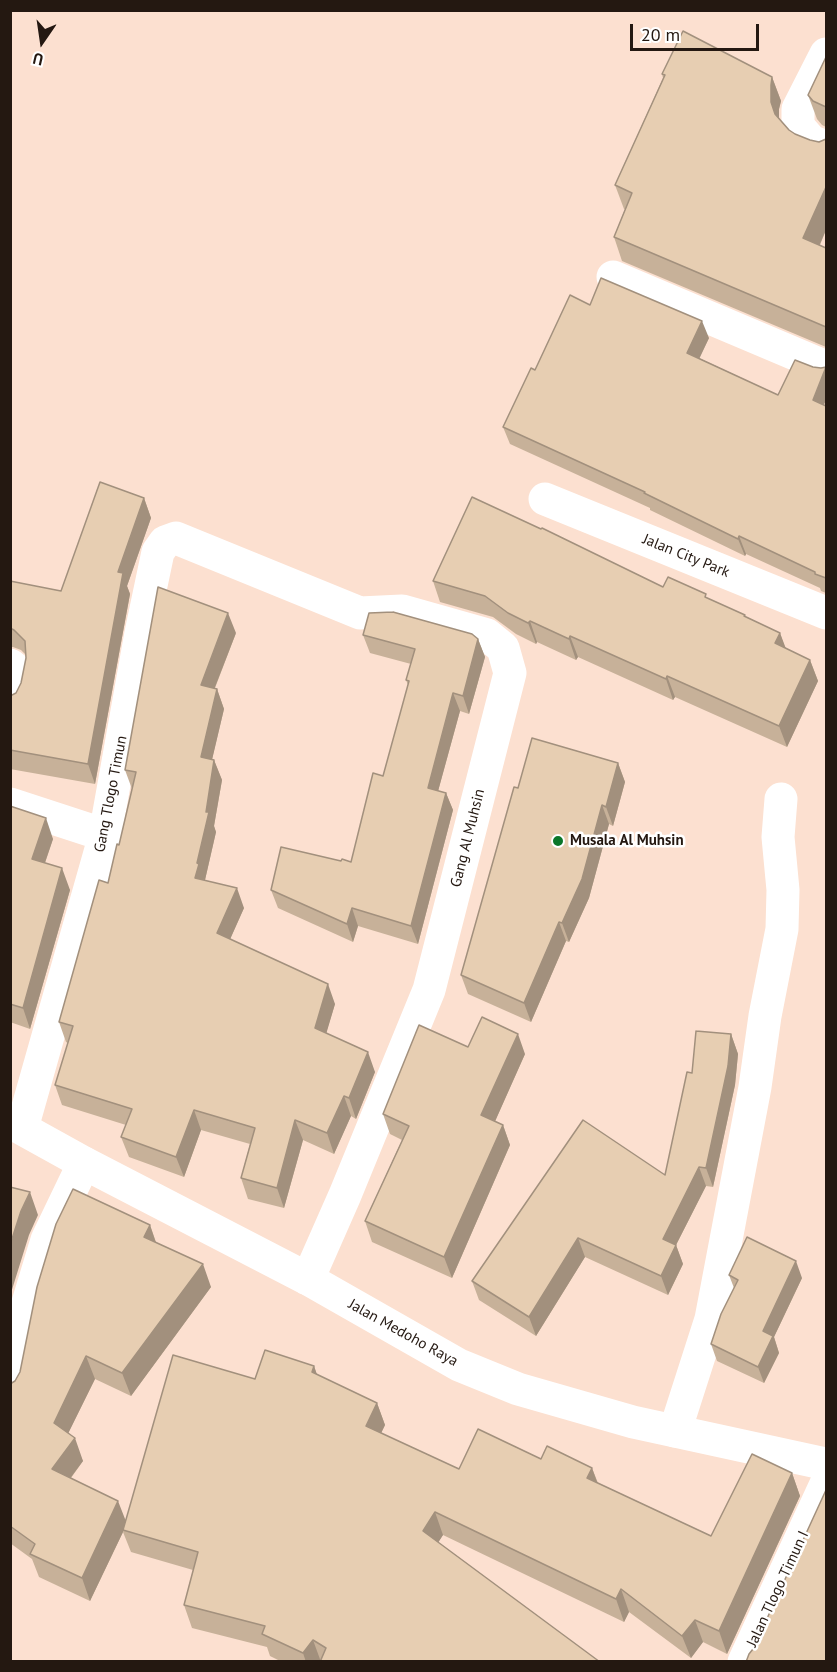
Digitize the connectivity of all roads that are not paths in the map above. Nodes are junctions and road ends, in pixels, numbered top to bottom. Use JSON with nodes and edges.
{"nodes":[{"id":1,"x":826,"y":54,"type":"edge"},
{"id":2,"x":826,"y":147,"type":"edge"},
{"id":3,"x":613,"y":277,"type":"dead end"},
{"id":4,"x":826,"y":367,"type":"edge"},
{"id":5,"x":545,"y":499,"type":"dead end"},
{"id":6,"x":245,"y":566,"type":"joint"},
{"id":7,"x":826,"y":613,"type":"edge"},
{"id":8,"x":10,"y":665,"type":"edge"},
{"id":9,"x":10,"y":700,"type":"edge"},
{"id":10,"x":781,"y":799,"type":"dead end"},
{"id":11,"x":10,"y":804,"type":"edge"},
{"id":12,"x":105,"y":835,"type":"junction"},
{"id":13,"x":16,"y":1125,"type":"edge"},
{"id":14,"x":84,"y":1163,"type":"junction"},
{"id":15,"x":308,"y":1280,"type":"junction"},
{"id":16,"x":10,"y":1391,"type":"edge"},
{"id":17,"x":675,"y":1431,"type":"junction"},
{"id":18,"x":826,"y":1464,"type":"edge"},
{"id":19,"x":826,"y":1484,"type":"edge"},
{"id":20,"x":744,"y":1662,"type":"edge"}],
"edges":[{"from":1,"to":2,"type":"street"},
{"from":3,"to":4,"type":"street"},
{"from":5,"to":7,"type":"street","name":"Jalan City Park"},
{"from":6,"to":12,"type":"street","name":"Gang Tlogo Timun"},
{"from":6,"to":15,"type":"street","name":"Gang Al Muhsin"},
{"from":8,"to":9,"type":"street"},
{"from":10,"to":17,"type":"street"},
{"from":11,"to":12,"type":"street"},
{"from":12,"to":13,"type":"street","name":"Gang Tlogo Timun"},
{"from":13,"to":14,"type":"street","name":"Jalan Medoho Raya"},
{"from":14,"to":15,"type":"street","name":"Jalan Medoho Raya"},
{"from":14,"to":16,"type":"street"},
{"from":15,"to":17,"type":"street","name":"Jalan Medoho Raya"},
{"from":17,"to":18,"type":"street","name":"Jalan Medoho Raya"},
{"from":19,"to":20,"type":"street","name":"Jalan Tlogo Timun I"}]}
